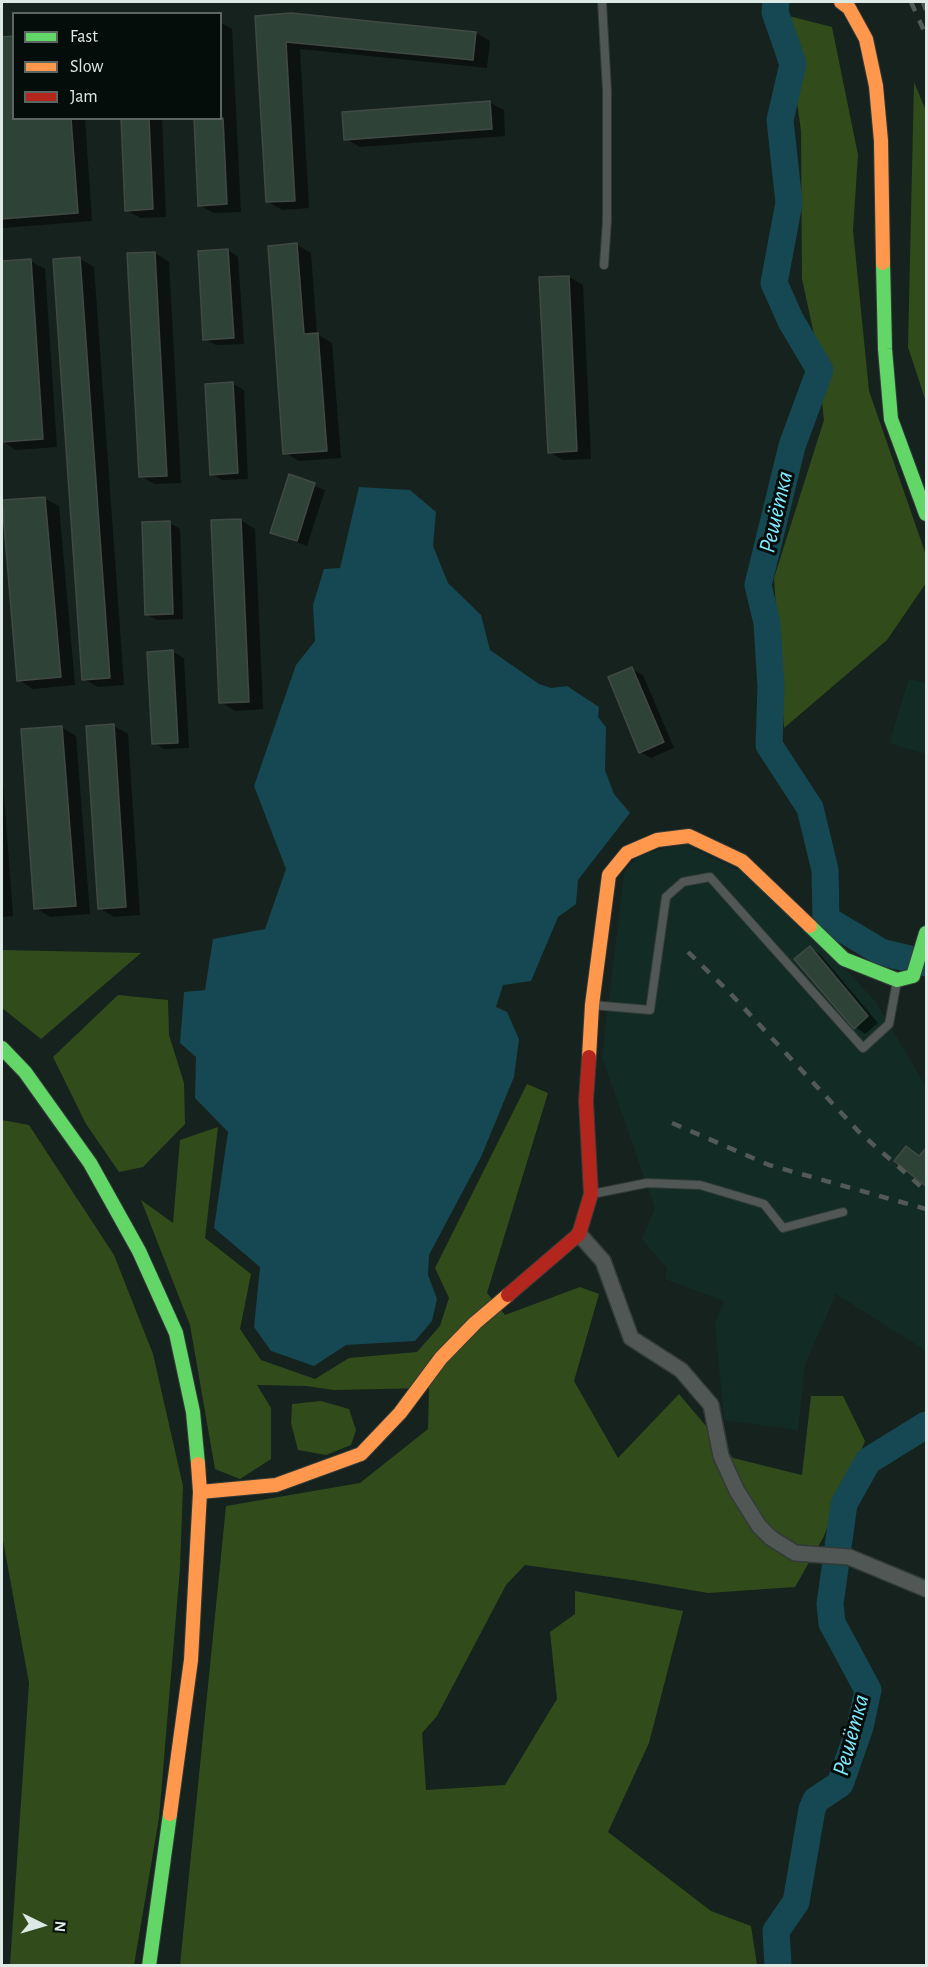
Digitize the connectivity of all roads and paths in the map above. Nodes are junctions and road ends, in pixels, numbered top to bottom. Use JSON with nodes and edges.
{"nodes":[{"id":1,"x":602,"y":2,"type":"edge"},
{"id":2,"x":841,"y":2,"type":"edge"},
{"id":3,"x":604,"y":265,"type":"dead end"},
{"id":4,"x":927,"y":514,"type":"edge"},
{"id":5,"x":925,"y":936,"type":"edge"},
{"id":6,"x":897,"y":980,"type":"junction"},
{"id":7,"x":592,"y":1005,"type":"junction"},
{"id":8,"x":2,"y":1048,"type":"edge"},
{"id":9,"x":591,"y":1194,"type":"junction"},
{"id":10,"x":843,"y":1212,"type":"dead end"},
{"id":11,"x":579,"y":1234,"type":"junction"},
{"id":12,"x":200,"y":1492,"type":"junction"},
{"id":13,"x":927,"y":1589,"type":"edge"},
{"id":14,"x":149,"y":1965,"type":"edge"}],
"edges":[{"from":1,"to":3,"type":"lane"},
{"from":2,"to":4,"type":"street"},
{"from":5,"to":6,"type":"street"},
{"from":6,"to":7,"type":"street"},
{"from":6,"to":7,"type":"lane"},
{"from":7,"to":9,"type":"street"},
{"from":8,"to":12,"type":"street"},
{"from":9,"to":10,"type":"lane"},
{"from":9,"to":11,"type":"street"},
{"from":11,"to":12,"type":"street"},
{"from":11,"to":13,"type":"street"},
{"from":12,"to":14,"type":"street"}]}
